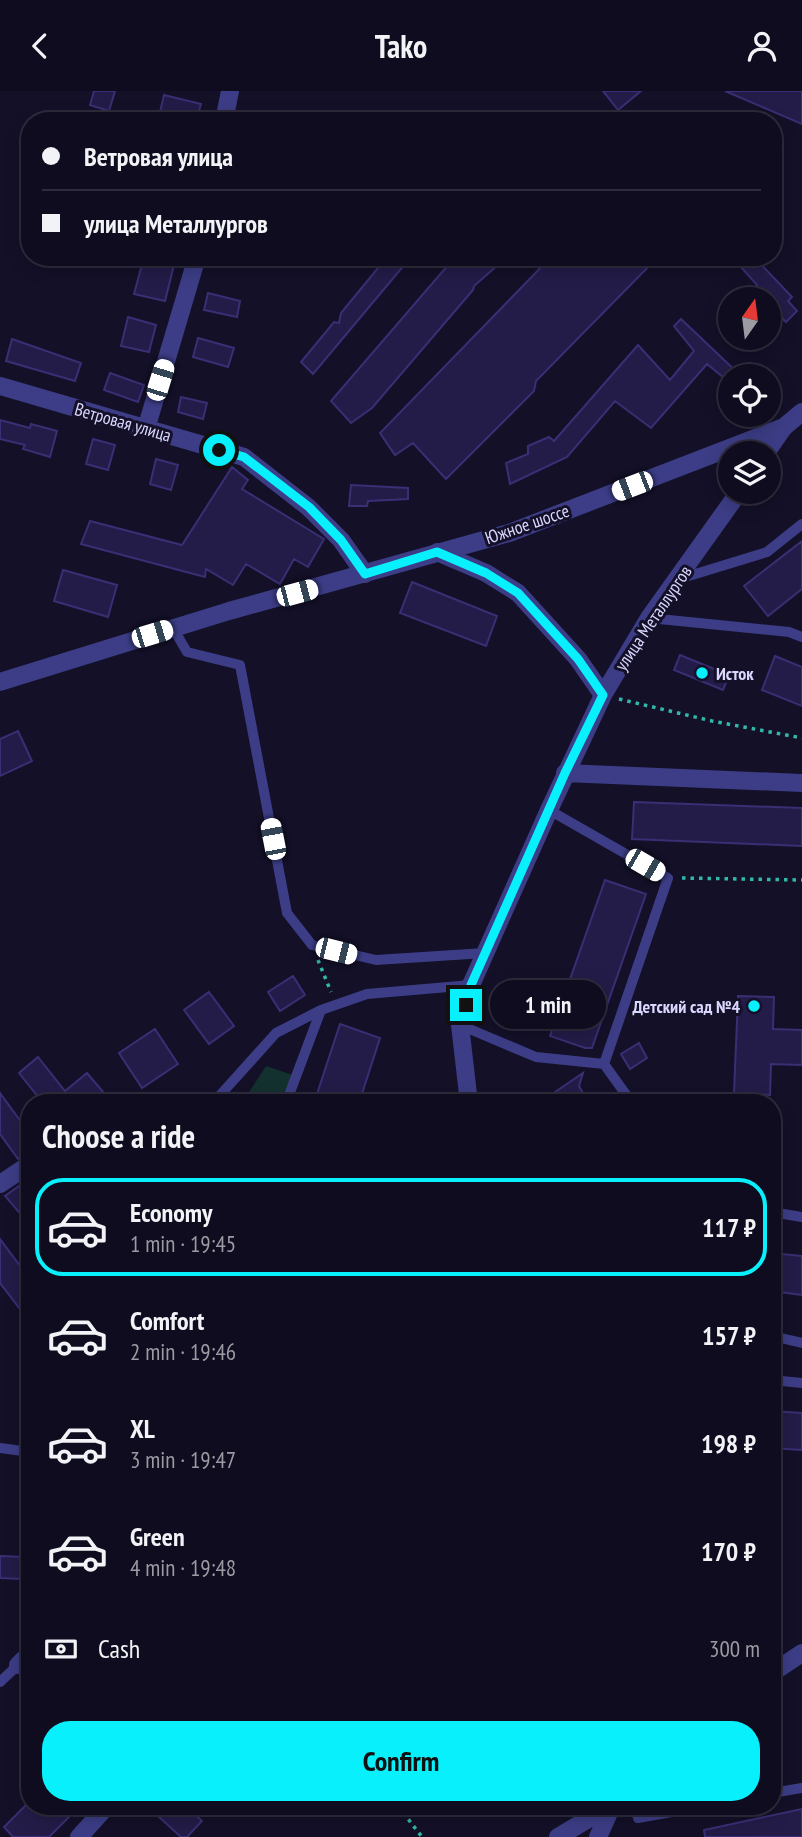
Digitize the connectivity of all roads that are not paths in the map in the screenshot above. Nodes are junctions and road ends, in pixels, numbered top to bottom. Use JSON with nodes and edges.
{"nodes":[{"id":1,"x":230,"y":91,"type":"edge"},
{"id":2,"x":226,"y":112,"type":"edge"},
{"id":3,"x":194,"y":266,"type":"edge"},
{"id":4,"x":0,"y":386,"type":"edge"},
{"id":5,"x":802,"y":412,"type":"edge"},
{"id":6,"x":784,"y":427,"type":"junction"},
{"id":7,"x":146,"y":429,"type":"junction"},
{"id":8,"x":774,"y":441,"type":"edge"},
{"id":9,"x":731,"y":504,"type":"edge"},
{"id":10,"x":802,"y":524,"type":"edge"},
{"id":11,"x":437,"y":552,"type":"junction"},
{"id":12,"x":365,"y":574,"type":"junction"},
{"id":13,"x":678,"y":579,"type":"junction"},
{"id":14,"x":649,"y":618,"type":"junction"},
{"id":15,"x":173,"y":628,"type":"junction"},
{"id":16,"x":802,"y":637,"type":"edge"},
{"id":17,"x":0,"y":682,"type":"edge"},
{"id":18,"x":603,"y":695,"type":"junction"},
{"id":19,"x":565,"y":773,"type":"junction"},
{"id":20,"x":802,"y":783,"type":"edge"},
{"id":21,"x":549,"y":810,"type":"junction"},
{"id":22,"x":485,"y":953,"type":"junction"},
{"id":23,"x":471,"y":985,"type":"junction"},
{"id":24,"x":321,"y":1010,"type":"junction"},
{"id":25,"x":460,"y":1025,"type":"junction"},
{"id":26,"x":604,"y":1064,"type":"junction"},
{"id":27,"x":221,"y":1094,"type":"edge"},
{"id":28,"x":289,"y":1094,"type":"edge"},
{"id":29,"x":470,"y":1094,"type":"edge"},
{"id":30,"x":626,"y":1094,"type":"edge"},
{"id":31,"x":21,"y":1170,"type":"edge"},
{"id":32,"x":0,"y":1184,"type":"edge"},
{"id":33,"x":781,"y":1214,"type":"edge"},
{"id":34,"x":802,"y":1217,"type":"edge"},
{"id":35,"x":781,"y":1338,"type":"edge"},
{"id":36,"x":802,"y":1343,"type":"edge"},
{"id":37,"x":781,"y":1381,"type":"edge"},
{"id":38,"x":802,"y":1383,"type":"edge"},
{"id":39,"x":0,"y":1448,"type":"edge"},
{"id":40,"x":21,"y":1451,"type":"edge"},
{"id":41,"x":802,"y":1653,"type":"edge"},
{"id":42,"x":21,"y":1662,"type":"edge"},
{"id":43,"x":781,"y":1667,"type":"edge"},
{"id":44,"x":0,"y":1682,"type":"edge"},
{"id":45,"x":802,"y":1788,"type":"edge"},
{"id":46,"x":781,"y":1792,"type":"edge"},
{"id":47,"x":99,"y":1815,"type":"edge"},
{"id":48,"x":596,"y":1815,"type":"edge"},
{"id":49,"x":607,"y":1815,"type":"edge"},
{"id":50,"x":637,"y":1815,"type":"edge"},
{"id":51,"x":655,"y":1815,"type":"edge"},
{"id":52,"x":79,"y":1837,"type":"edge"},
{"id":53,"x":558,"y":1837,"type":"edge"},
{"id":54,"x":598,"y":1837,"type":"edge"}],
"edges":[{"from":1,"to":2,"type":"street"},
{"from":3,"to":7,"type":"street"},
{"from":4,"to":7,"type":"street","name":"Ветровая улица"},
{"from":5,"to":6,"type":"street","name":"Южное шоссе"},
{"from":6,"to":8,"type":"street"},
{"from":6,"to":11,"type":"street","name":"Южное шоссе"},
{"from":7,"to":12,"type":"street","name":"Ветровая улица"},
{"from":9,"to":13,"type":"street","name":"улица Металлургов"},
{"from":10,"to":13,"type":"lane"},
{"from":11,"to":12,"type":"street","name":"Южное шоссе"},
{"from":11,"to":18,"type":"street"},
{"from":12,"to":15,"type":"street","name":"Южное шоссе"},
{"from":13,"to":14,"type":"street","name":"улица Металлургов"},
{"from":14,"to":16,"type":"lane"},
{"from":14,"to":18,"type":"street","name":"улица Металлургов"},
{"from":15,"to":17,"type":"street","name":"Южное шоссе"},
{"from":15,"to":22,"type":"lane"},
{"from":18,"to":19,"type":"street","name":"улица Металлургов"},
{"from":19,"to":20,"type":"street"},
{"from":19,"to":21,"type":"street","name":"улица Металлургов"},
{"from":21,"to":22,"type":"street","name":"улица Металлургов"},
{"from":21,"to":26,"type":"lane"},
{"from":22,"to":23,"type":"street","name":"улица Металлургов"},
{"from":23,"to":24,"type":"lane"},
{"from":23,"to":25,"type":"street","name":"улица Металлургов"},
{"from":24,"to":27,"type":"lane"},
{"from":24,"to":28,"type":"lane"},
{"from":25,"to":26,"type":"lane"},
{"from":25,"to":29,"type":"street","name":"улица Металлургов"},
{"from":26,"to":30,"type":"lane"},
{"from":31,"to":32,"type":"street"},
{"from":33,"to":34,"type":"lane"},
{"from":35,"to":36,"type":"lane"},
{"from":37,"to":38,"type":"lane"},
{"from":39,"to":40,"type":"lane"},
{"from":41,"to":43,"type":"street"},
{"from":42,"to":44,"type":"lane"},
{"from":45,"to":46,"type":"lane"},
{"from":47,"to":52,"type":"street"},
{"from":48,"to":53,"type":"street"},
{"from":49,"to":54,"type":"street"},
{"from":50,"to":51,"type":"lane"}]}
